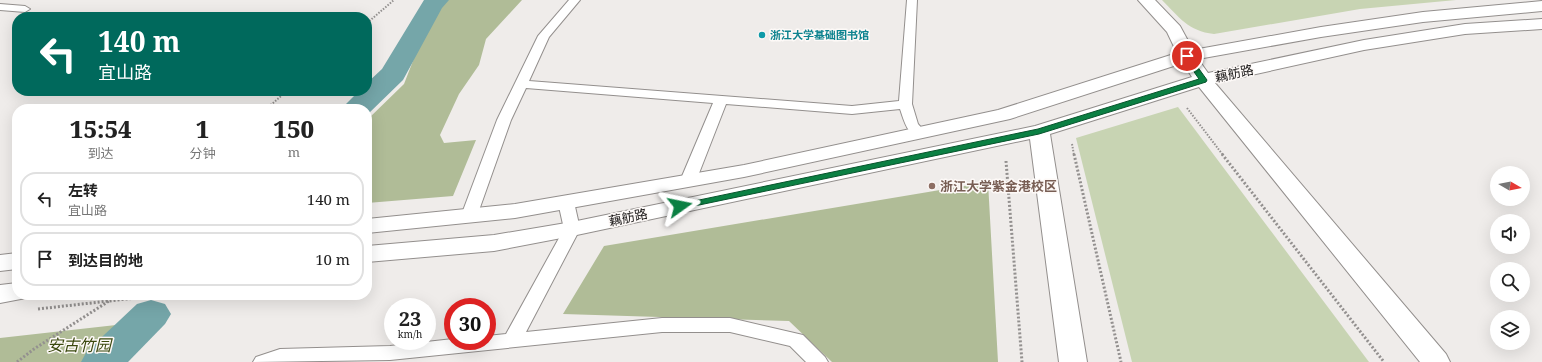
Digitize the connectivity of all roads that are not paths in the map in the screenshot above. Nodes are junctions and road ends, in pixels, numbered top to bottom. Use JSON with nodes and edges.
{"nodes":[{"id":1,"x":575,"y":0,"type":"edge"},
{"id":2,"x":912,"y":0,"type":"edge"},
{"id":3,"x":1146,"y":0,"type":"edge"},
{"id":4,"x":1542,"y":6,"type":"edge"},
{"id":5,"x":0,"y":7,"type":"edge"},
{"id":6,"x":25,"y":9,"type":"dead end"},
{"id":7,"x":1542,"y":24,"type":"edge"},
{"id":8,"x":1187,"y":56,"type":"junction"},
{"id":9,"x":1203,"y":80,"type":"junction"},
{"id":10,"x":521,"y":84,"type":"junction"},
{"id":11,"x":721,"y":100,"type":"junction"},
{"id":12,"x":905,"y":104,"type":"junction"},
{"id":13,"x":1039,"y":131,"type":"junction"},
{"id":14,"x":919,"y":133,"type":"junction"},
{"id":15,"x":688,"y":181,"type":"junction"},
{"id":16,"x":566,"y":202,"type":"junction"},
{"id":17,"x":469,"y":216,"type":"junction"},
{"id":18,"x":372,"y":226,"type":"edge"},
{"id":19,"x":572,"y":229,"type":"junction"},
{"id":20,"x":372,"y":254,"type":"edge"},
{"id":21,"x":12,"y":262,"type":"edge"},
{"id":22,"x":0,"y":263,"type":"edge"},
{"id":23,"x":0,"y":294,"type":"edge"},
{"id":24,"x":12,"y":298,"type":"edge"},
{"id":25,"x":512,"y":341,"type":"junction"},
{"id":26,"x":263,"y":362,"type":"edge"},
{"id":27,"x":818,"y":362,"type":"edge"},
{"id":28,"x":1073,"y":362,"type":"edge"},
{"id":29,"x":1436,"y":362,"type":"edge"}],
"edges":[{"from":1,"to":10,"type":"lane"},
{"from":2,"to":12,"type":"lane"},
{"from":3,"to":8,"type":"street"},
{"from":4,"to":8,"type":"street","name":"藕舫路"},
{"from":5,"to":6,"type":"lane"},
{"from":7,"to":9,"type":"street","name":"藕舫路"},
{"from":8,"to":9,"type":"street"},
{"from":8,"to":14,"type":"street","name":"藕舫路"},
{"from":9,"to":13,"type":"street","name":"藕舫路"},
{"from":9,"to":29,"type":"street"},
{"from":10,"to":11,"type":"lane"},
{"from":10,"to":17,"type":"lane"},
{"from":11,"to":12,"type":"lane"},
{"from":11,"to":15,"type":"lane"},
{"from":12,"to":14,"type":"lane"},
{"from":13,"to":19,"type":"street","name":"藕舫路"},
{"from":13,"to":28,"type":"street"},
{"from":14,"to":15,"type":"street","name":"藕舫路"},
{"from":15,"to":16,"type":"street","name":"藕舫路"},
{"from":16,"to":17,"type":"street","name":"藕舫路"},
{"from":16,"to":19,"type":"lane"},
{"from":17,"to":18,"type":"street","name":"藕舫路"},
{"from":19,"to":20,"type":"street","name":"藕舫路"},
{"from":19,"to":25,"type":"lane"},
{"from":21,"to":22,"type":"street"},
{"from":23,"to":24,"type":"street"},
{"from":25,"to":26,"type":"lane"},
{"from":25,"to":27,"type":"lane"}]}
